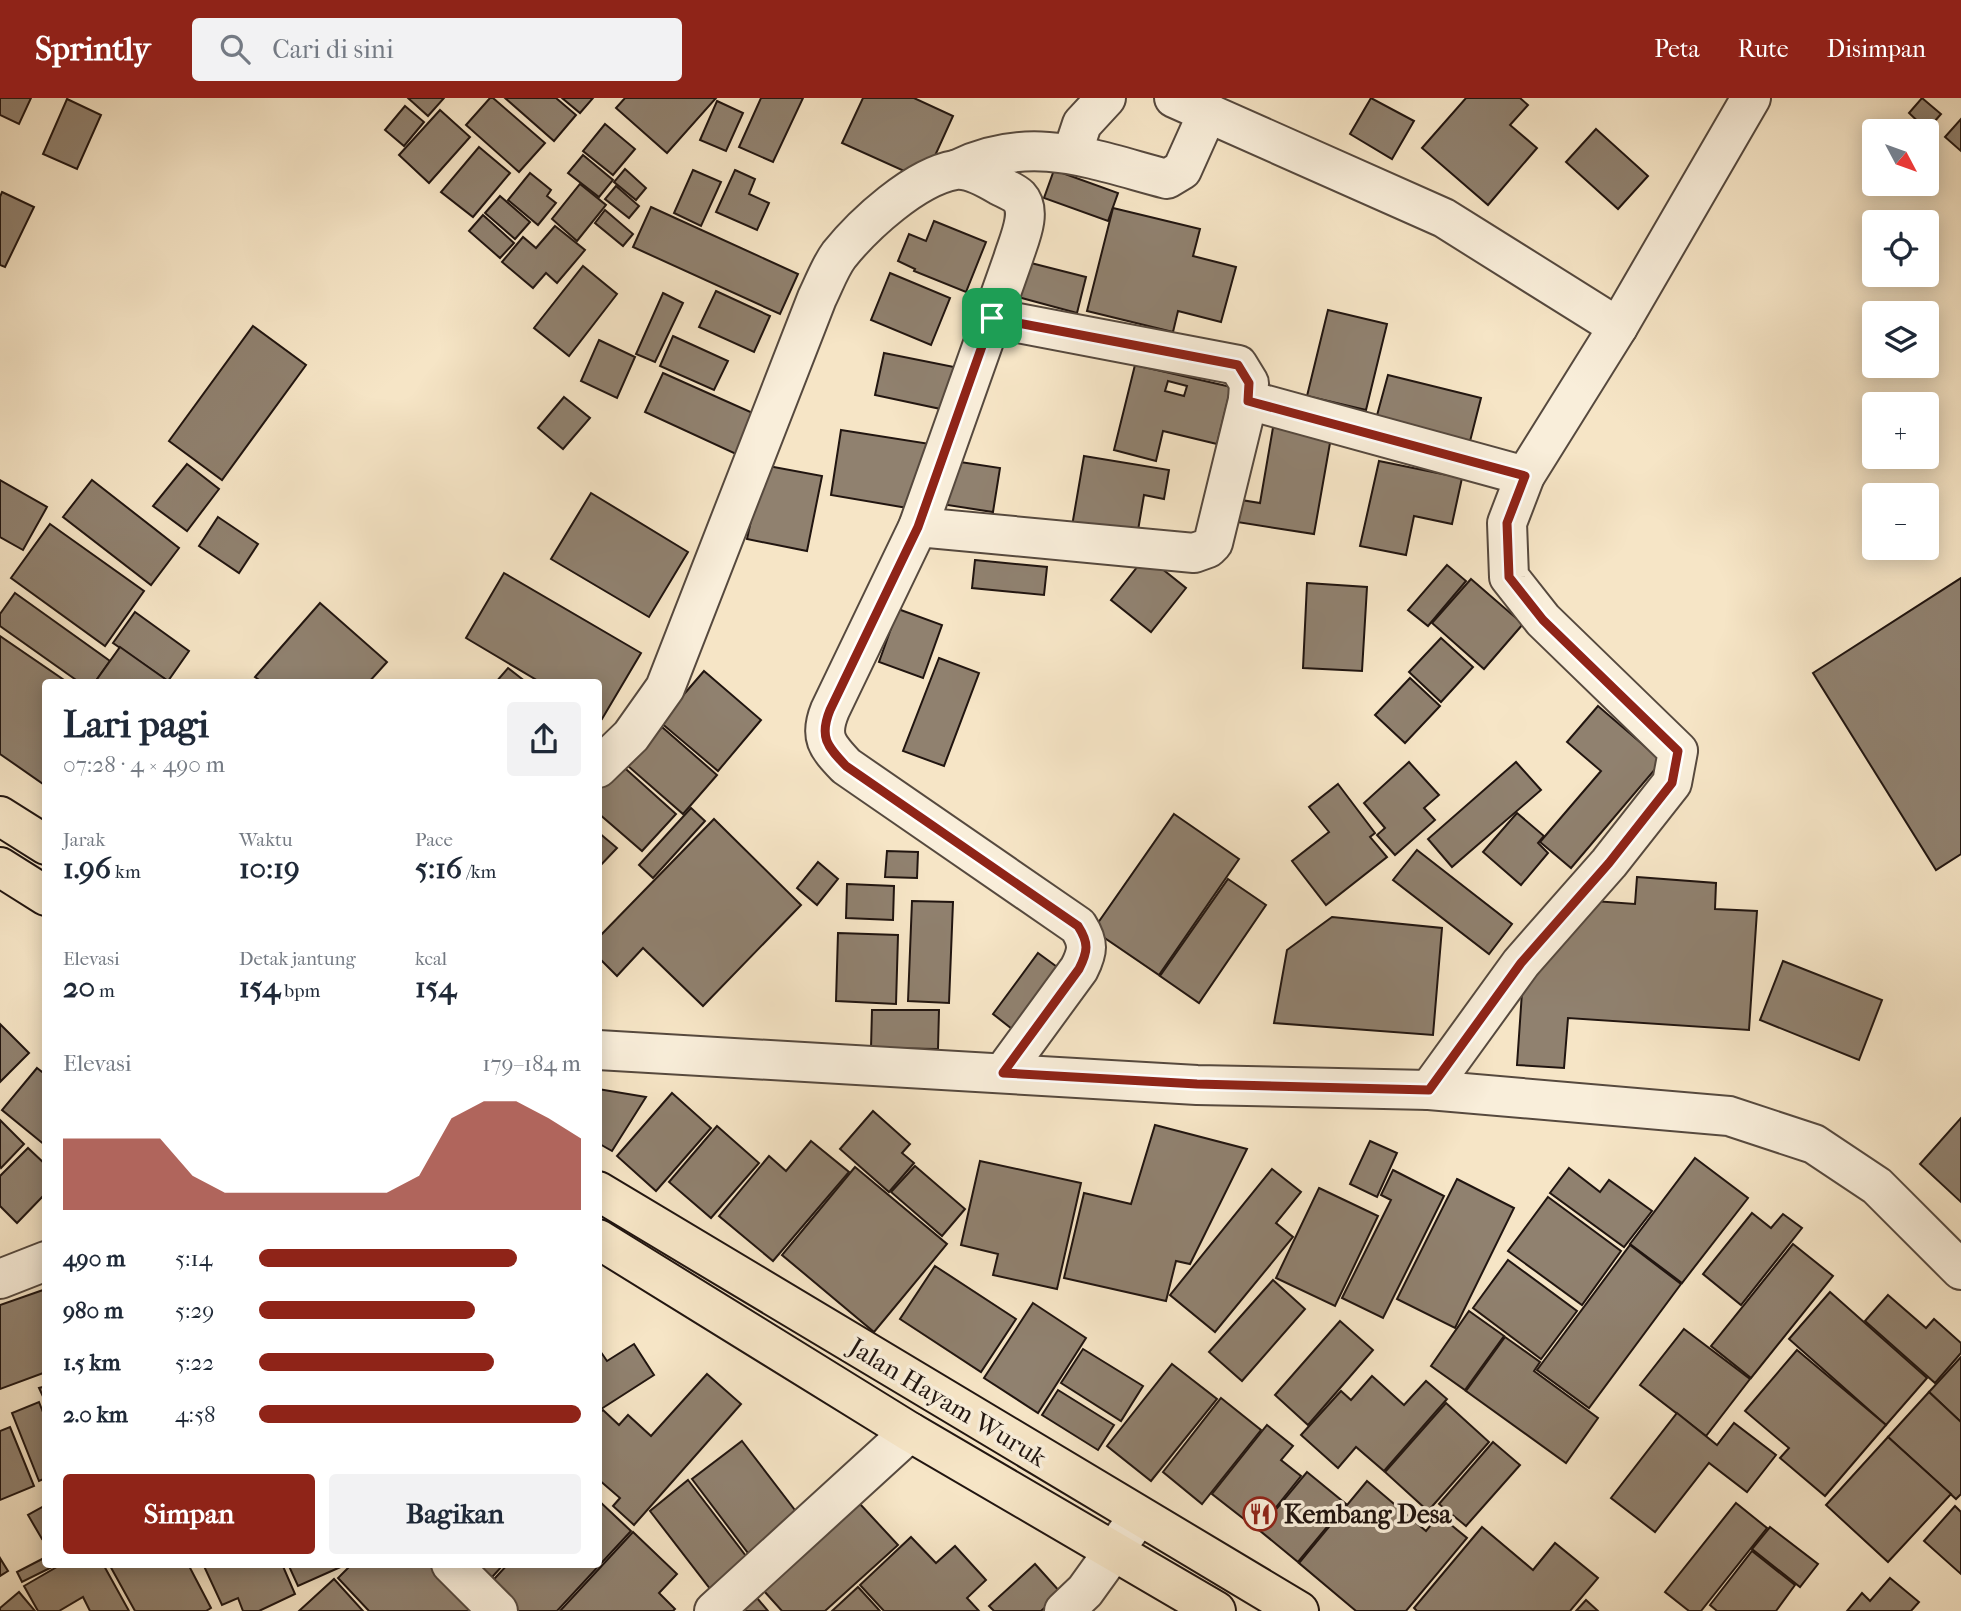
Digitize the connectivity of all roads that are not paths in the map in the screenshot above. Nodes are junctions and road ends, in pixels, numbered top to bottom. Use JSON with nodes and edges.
{"nodes":[{"id":1,"x":1106,"y":98,"type":"edge"},
{"id":2,"x":1751,"y":98,"type":"edge"},
{"id":3,"x":1191,"y":105,"type":"edge"},
{"id":4,"x":1072,"y":154,"type":"junction"},
{"id":5,"x":958,"y":169,"type":"junction"},
{"id":6,"x":992,"y":318,"type":"junction"},
{"id":7,"x":1618,"y":327,"type":"junction"},
{"id":8,"x":1248,"y":401,"type":"junction"},
{"id":9,"x":1525,"y":476,"type":"junction"},
{"id":10,"x":918,"y":527,"type":"junction"},
{"id":11,"x":602,"y":764,"type":"edge"},
{"id":12,"x":0,"y":816,"type":"edge"},
{"id":13,"x":42,"y":842,"type":"edge"},
{"id":14,"x":0,"y":867,"type":"edge"},
{"id":15,"x":42,"y":893,"type":"edge"},
{"id":16,"x":602,"y":1050,"type":"edge"},
{"id":17,"x":1003,"y":1073,"type":"junction"},
{"id":18,"x":1429,"y":1090,"type":"junction"},
{"id":19,"x":602,"y":1193,"type":"edge"},
{"id":20,"x":602,"y":1242,"type":"edge"},
{"id":21,"x":42,"y":1263,"type":"edge"},
{"id":22,"x":1961,"y":1270,"type":"edge"},
{"id":23,"x":0,"y":1279,"type":"edge"},
{"id":24,"x":911,"y":1432,"type":"junction"},
{"id":25,"x":1139,"y":1516,"type":"junction"},
{"id":26,"x":1115,"y":1551,"type":"junction"},
{"id":27,"x":455,"y":1568,"type":"edge"},
{"id":28,"x":498,"y":1611,"type":"edge"},
{"id":29,"x":714,"y":1611,"type":"edge"},
{"id":30,"x":1064,"y":1611,"type":"edge"},
{"id":31,"x":1216,"y":1611,"type":"edge"},
{"id":32,"x":1299,"y":1611,"type":"edge"}],
"edges":[{"from":1,"to":4,"type":"street"},
{"from":2,"to":7,"type":"street"},
{"from":3,"to":4,"type":"street"},
{"from":3,"to":7,"type":"street"},
{"from":4,"to":5,"type":"street"},
{"from":5,"to":6,"type":"street"},
{"from":5,"to":11,"type":"street"},
{"from":6,"to":8,"type":"street"},
{"from":6,"to":10,"type":"street"},
{"from":7,"to":9,"type":"street"},
{"from":8,"to":9,"type":"street"},
{"from":8,"to":10,"type":"street"},
{"from":9,"to":18,"type":"street"},
{"from":10,"to":17,"type":"street"},
{"from":12,"to":13,"type":"main road"},
{"from":14,"to":15,"type":"main road"},
{"from":16,"to":17,"type":"street"},
{"from":17,"to":18,"type":"street"},
{"from":18,"to":22,"type":"street"},
{"from":19,"to":25,"type":"main road","name":"Jalan Hayam Wuruk"},
{"from":20,"to":24,"type":"main road","name":"Jalan Hayam Wuruk"},
{"from":21,"to":23,"type":"street"},
{"from":24,"to":26,"type":"main road","name":"Jalan Hayam Wuruk"},
{"from":24,"to":29,"type":"street"},
{"from":25,"to":26,"type":"street"},
{"from":25,"to":32,"type":"main road","name":"Jalan Hayam Wuruk"},
{"from":26,"to":30,"type":"street"},
{"from":26,"to":31,"type":"main road","name":"Jalan Hayam Wuruk"},
{"from":27,"to":28,"type":"street"}]}
